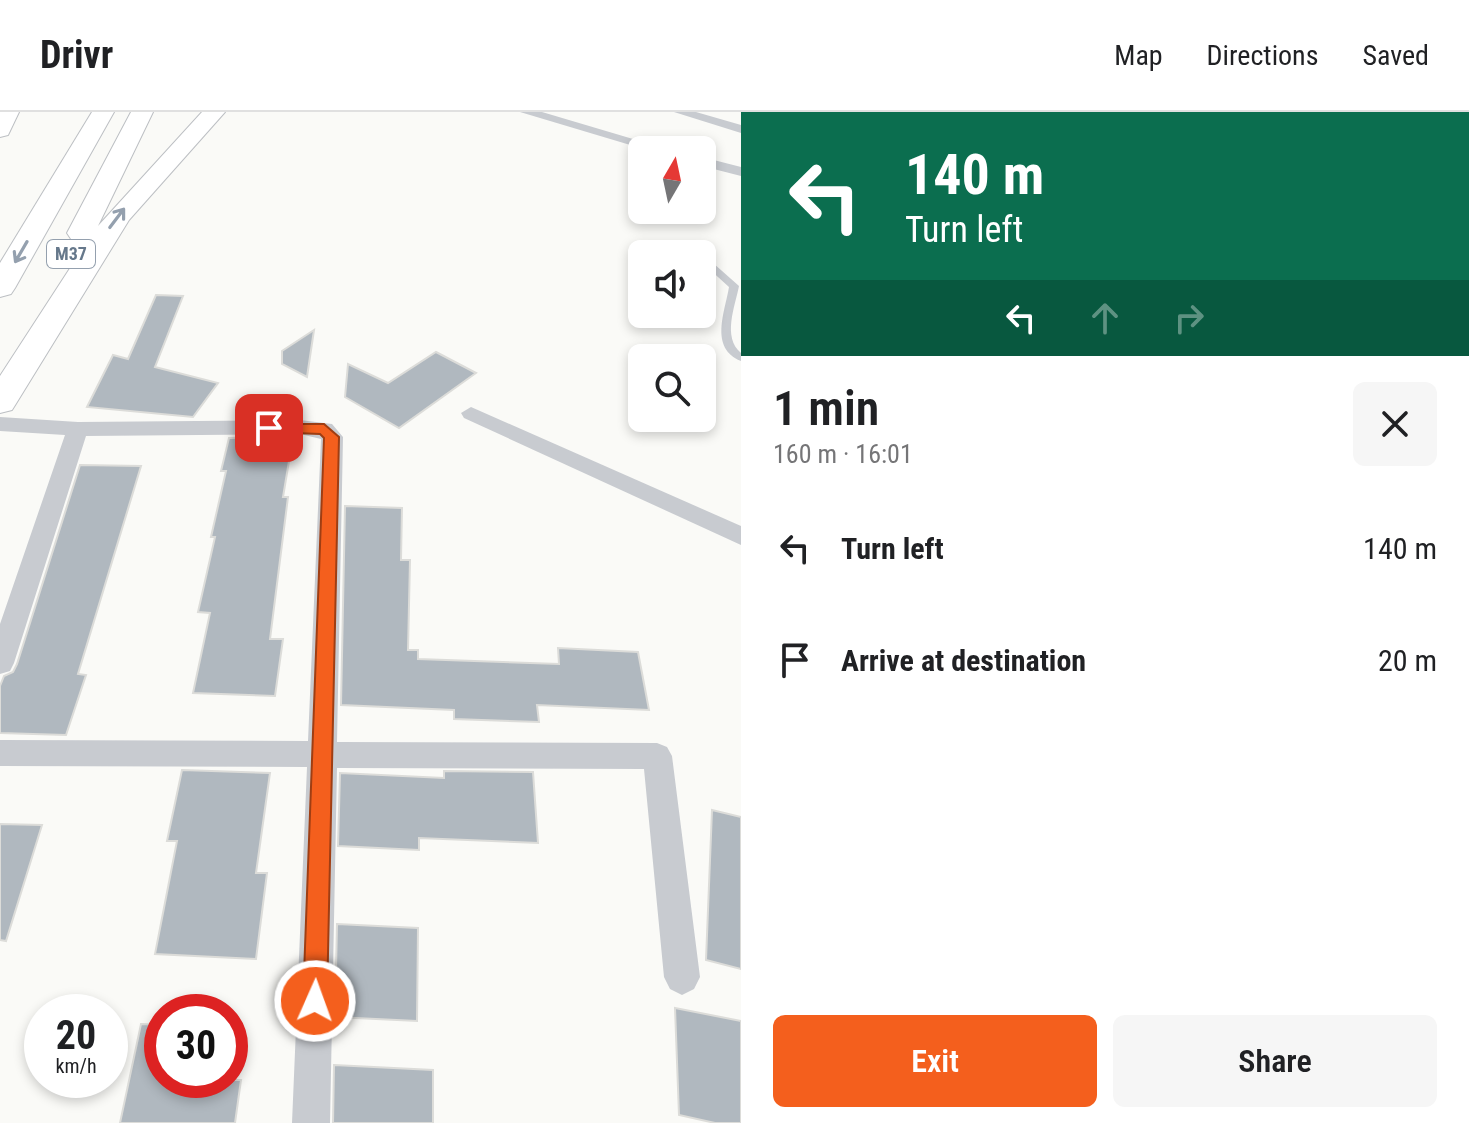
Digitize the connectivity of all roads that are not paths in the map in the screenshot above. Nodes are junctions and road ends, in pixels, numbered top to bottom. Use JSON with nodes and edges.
{"nodes":[{"id":1,"x":8,"y":112,"type":"edge"},
{"id":2,"x":103,"y":112,"type":"edge"},
{"id":3,"x":142,"y":112,"type":"edge"},
{"id":4,"x":214,"y":112,"type":"edge"},
{"id":5,"x":527,"y":112,"type":"edge"},
{"id":6,"x":681,"y":112,"type":"edge"},
{"id":7,"x":741,"y":129,"type":"edge"},
{"id":8,"x":0,"y":130,"type":"edge"},
{"id":9,"x":628,"y":140,"type":"edge"},
{"id":10,"x":716,"y":165,"type":"edge"},
{"id":11,"x":741,"y":172,"type":"edge"},
{"id":12,"x":716,"y":270,"type":"edge"},
{"id":13,"x":0,"y":288,"type":"edge"},
{"id":14,"x":741,"y":358,"type":"edge"},
{"id":15,"x":0,"y":399,"type":"edge"},
{"id":16,"x":471,"y":413,"type":"dead end"},
{"id":17,"x":0,"y":424,"type":"edge"},
{"id":18,"x":78,"y":429,"type":"junction"},
{"id":19,"x":741,"y":536,"type":"edge"},
{"id":20,"x":0,"y":663,"type":"edge"},
{"id":21,"x":0,"y":753,"type":"edge"},
{"id":22,"x":324,"y":756,"type":"junction"},
{"id":23,"x":682,"y":977,"type":"dead end"},
{"id":24,"x":311,"y":1123,"type":"edge"}],
"edges":[{"from":1,"to":8,"type":"highway"},
{"from":2,"to":13,"type":"highway","number":"M37","one_way":true},
{"from":3,"to":15,"type":"highway","number":"M37"},
{"from":15,"to":4,"type":"highway","one_way":true},
{"from":5,"to":9,"type":"street"},
{"from":6,"to":7,"type":"street"},
{"from":10,"to":11,"type":"street"},
{"from":12,"to":14,"type":"lane"},
{"from":16,"to":19,"type":"street"},
{"from":17,"to":18,"type":"street"},
{"from":18,"to":20,"type":"street"},
{"from":18,"to":22,"type":"street"},
{"from":21,"to":22,"type":"street"},
{"from":22,"to":23,"type":"street"},
{"from":22,"to":24,"type":"street"}]}
